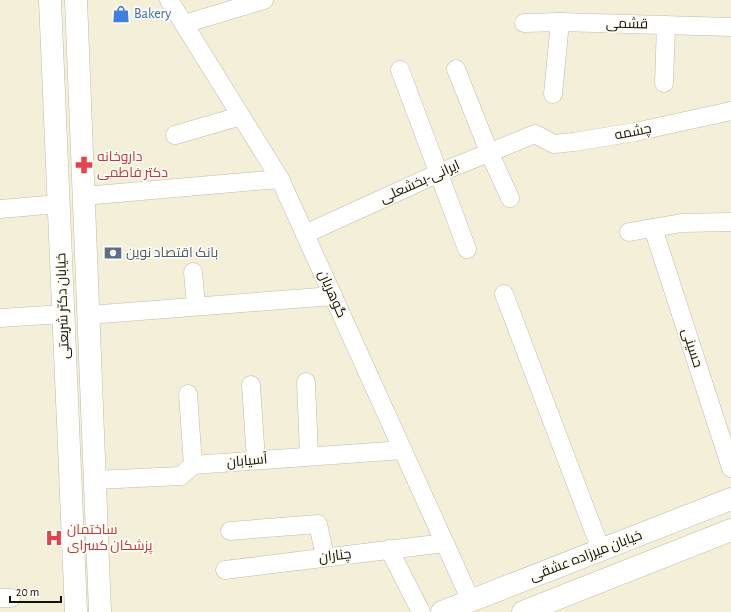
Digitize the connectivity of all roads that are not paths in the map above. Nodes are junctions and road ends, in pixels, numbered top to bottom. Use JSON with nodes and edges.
{"nodes":[{"id":1,"x":50,"y":0,"type":"edge"},
{"id":2,"x":76,"y":0,"type":"edge"},
{"id":3,"x":169,"y":0,"type":"edge"},
{"id":4,"x":264,"y":0,"type":"edge"},
{"id":5,"x":560,"y":22,"type":"junction"},
{"id":6,"x":524,"y":23,"type":"dead end"},
{"id":7,"x":184,"y":24,"type":"junction"},
{"id":8,"x":666,"y":25,"type":"junction"},
{"id":9,"x":731,"y":27,"type":"edge"},
{"id":10,"x":456,"y":68,"type":"dead end"},
{"id":11,"x":400,"y":70,"type":"dead end"},
{"id":12,"x":664,"y":82,"type":"dead end"},
{"id":13,"x":554,"y":94,"type":"dead end"},
{"id":14,"x":731,"y":111,"type":"edge"},
{"id":15,"x":241,"y":116,"type":"junction"},
{"id":16,"x":536,"y":134,"type":"joint"},
{"id":17,"x":175,"y":135,"type":"dead end"},
{"id":18,"x":489,"y":152,"type":"junction"},
{"id":19,"x":439,"y":173,"type":"junction"},
{"id":20,"x":280,"y":179,"type":"junction"},
{"id":21,"x":84,"y":196,"type":"junction"},
{"id":22,"x":510,"y":198,"type":"dead end"},
{"id":23,"x":59,"y":204,"type":"junction"},
{"id":24,"x":0,"y":209,"type":"edge"},
{"id":25,"x":731,"y":222,"type":"edge"},
{"id":26,"x":653,"y":228,"type":"junction"},
{"id":27,"x":629,"y":232,"type":"dead end"},
{"id":28,"x":305,"y":234,"type":"junction"},
{"id":29,"x":466,"y":249,"type":"dead end"},
{"id":30,"x":193,"y":272,"type":"dead end"},
{"id":31,"x":504,"y":294,"type":"dead end"},
{"id":32,"x":333,"y":296,"type":"junction"},
{"id":33,"x":196,"y":306,"type":"junction"},
{"id":34,"x":63,"y":314,"type":"junction"},
{"id":35,"x":89,"y":315,"type":"junction"},
{"id":36,"x":0,"y":318,"type":"edge"},
{"id":37,"x":306,"y":382,"type":"dead end"},
{"id":38,"x":251,"y":385,"type":"dead end"},
{"id":39,"x":188,"y":394,"type":"dead end"},
{"id":40,"x":403,"y":450,"type":"junction"},
{"id":41,"x":309,"y":456,"type":"junction"},
{"id":42,"x":256,"y":460,"type":"junction"},
{"id":43,"x":193,"y":465,"type":"junction"},
{"id":44,"x":731,"y":468,"type":"edge"},
{"id":45,"x":95,"y":480,"type":"junction"},
{"id":46,"x":731,"y":499,"type":"edge"},
{"id":47,"x":731,"y":530,"type":"edge"},
{"id":48,"x":230,"y":531,"type":"dead end"},
{"id":49,"x":445,"y":543,"type":"junction"},
{"id":50,"x":389,"y":549,"type":"junction"},
{"id":51,"x":601,"y":550,"type":"junction"},
{"id":52,"x":325,"y":557,"type":"junction"},
{"id":53,"x":225,"y":570,"type":"dead end"},
{"id":54,"x":471,"y":601,"type":"junction"},
{"id":55,"x":76,"y":612,"type":"edge"},
{"id":56,"x":100,"y":612,"type":"edge"},
{"id":57,"x":421,"y":612,"type":"edge"},
{"id":58,"x":442,"y":612,"type":"edge"},
{"id":59,"x":523,"y":612,"type":"edge"}],
"edges":[{"from":1,"to":23,"type":"main road","name":"خیابان دکتر شریعتی"},
{"from":2,"to":21,"type":"main road","name":"خیابان دکتر شریعتی"},
{"from":3,"to":7,"type":"street","name":"گوهریان"},
{"from":4,"to":7,"type":"street"},
{"from":5,"to":6,"type":"street","name":"قشمی"},
{"from":5,"to":8,"type":"street","name":"قشمی"},
{"from":5,"to":13,"type":"street"},
{"from":7,"to":15,"type":"street","name":"گوهریان"},
{"from":8,"to":9,"type":"street","name":"قشمی"},
{"from":8,"to":12,"type":"street"},
{"from":10,"to":18,"type":"street"},
{"from":11,"to":19,"type":"street"},
{"from":14,"to":16,"type":"street","name":"چشمه"},
{"from":15,"to":17,"type":"street"},
{"from":15,"to":20,"type":"street","name":"گوهریان"},
{"from":16,"to":18,"type":"street","name":"ایرانی-بخشعلی"},
{"from":18,"to":19,"type":"street","name":"ایرانی-بخشعلی"},
{"from":18,"to":22,"type":"street"},
{"from":19,"to":28,"type":"street","name":"ایرانی-بخشعلی"},
{"from":19,"to":29,"type":"street"},
{"from":20,"to":21,"type":"street"},
{"from":20,"to":28,"type":"street","name":"گوهریان"},
{"from":21,"to":35,"type":"main road","name":"خیابان دکتر شریعتی"},
{"from":23,"to":24,"type":"street"},
{"from":23,"to":34,"type":"main road","name":"خیابان دکتر شریعتی"},
{"from":25,"to":26,"type":"street"},
{"from":26,"to":27,"type":"street"},
{"from":26,"to":44,"type":"street","name":"حسینی"},
{"from":28,"to":32,"type":"street","name":"گوهریان"},
{"from":30,"to":33,"type":"street"},
{"from":31,"to":51,"type":"street"},
{"from":32,"to":33,"type":"street"},
{"from":32,"to":40,"type":"street","name":"گوهریان"},
{"from":33,"to":35,"type":"street"},
{"from":34,"to":36,"type":"street"},
{"from":34,"to":55,"type":"main road","name":"خیابان دکتر شریعتی"},
{"from":35,"to":45,"type":"main road","name":"خیابان دکتر شریعتی"},
{"from":37,"to":41,"type":"street"},
{"from":38,"to":42,"type":"street"},
{"from":39,"to":43,"type":"street"},
{"from":40,"to":41,"type":"street","name":"آسیابان"},
{"from":40,"to":49,"type":"street","name":"گوهریان"},
{"from":41,"to":42,"type":"street","name":"آسیابان"},
{"from":42,"to":43,"type":"street","name":"آسیابان"},
{"from":43,"to":45,"type":"street"},
{"from":45,"to":56,"type":"main road","name":"خیابان دکتر شریعتی"},
{"from":46,"to":51,"type":"main road","name":"خیابان میرزاده عشقی"},
{"from":47,"to":59,"type":"main road","name":"خیابان میرزاده عشقی"},
{"from":48,"to":52,"type":"street"},
{"from":49,"to":50,"type":"street","name":"چناران"},
{"from":49,"to":54,"type":"street","name":"گوهریان"},
{"from":50,"to":52,"type":"street","name":"چناران"},
{"from":50,"to":57,"type":"street"},
{"from":51,"to":54,"type":"main road","name":"خیابان میرزاده عشقی"},
{"from":52,"to":53,"type":"street","name":"چناران"},
{"from":54,"to":58,"type":"main road","name":"خیابان میرزاده عشقی"}]}
